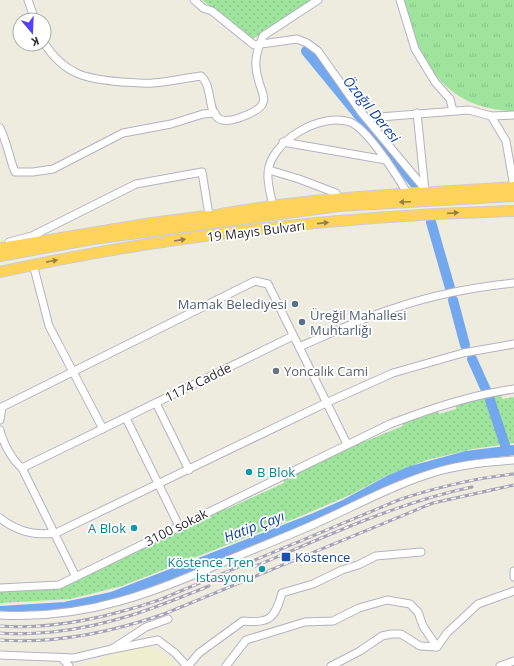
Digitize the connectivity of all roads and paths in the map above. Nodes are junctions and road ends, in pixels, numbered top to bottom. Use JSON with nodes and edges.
{"nodes":[{"id":1,"x":28,"y":0,"type":"edge"},
{"id":2,"x":194,"y":0,"type":"edge"},
{"id":3,"x":318,"y":0,"type":"edge"},
{"id":4,"x":400,"y":0,"type":"edge"},
{"id":5,"x":32,"y":12,"type":"edge"},
{"id":6,"x":259,"y":45,"type":"junction"},
{"id":7,"x":50,"y":52,"type":"edge"},
{"id":8,"x":452,"y":111,"type":"junction"},
{"id":9,"x":215,"y":113,"type":"junction"},
{"id":10,"x":417,"y":113,"type":"junction"},
{"id":11,"x":514,"y":115,"type":"edge"},
{"id":12,"x":491,"y":116,"type":"junction"},
{"id":13,"x":367,"y":118,"type":"junction"},
{"id":14,"x":0,"y":128,"type":"edge"},
{"id":15,"x":284,"y":142,"type":"junction"},
{"id":16,"x":386,"y":160,"type":"junction"},
{"id":17,"x":269,"y":170,"type":"junction"},
{"id":18,"x":514,"y":183,"type":"edge"},
{"id":19,"x":425,"y":191,"type":"junction"},
{"id":20,"x":454,"y":191,"type":"junction"},
{"id":21,"x":336,"y":193,"type":"dead end"},
{"id":22,"x":407,"y":193,"type":"junction"},
{"id":23,"x":514,"y":196,"type":"edge"},
{"id":24,"x":443,"y":200,"type":"junction"},
{"id":25,"x":273,"y":206,"type":"junction"},
{"id":26,"x":514,"y":211,"type":"edge"},
{"id":27,"x":213,"y":215,"type":"junction"},
{"id":28,"x":159,"y":230,"type":"junction"},
{"id":29,"x":9,"y":242,"type":"dead end"},
{"id":30,"x":0,"y":248,"type":"edge"},
{"id":31,"x":0,"y":256,"type":"edge"},
{"id":32,"x":33,"y":264,"type":"junction"},
{"id":33,"x":0,"y":272,"type":"edge"},
{"id":34,"x":514,"y":283,"type":"edge"},
{"id":35,"x":293,"y":336,"type":"junction"},
{"id":36,"x":514,"y":344,"type":"edge"},
{"id":37,"x":300,"y":348,"type":"junction"},
{"id":38,"x":74,"y":371,"type":"junction"},
{"id":39,"x":514,"y":389,"type":"edge"},
{"id":40,"x":328,"y":402,"type":"junction"},
{"id":41,"x":156,"y":403,"type":"junction"},
{"id":42,"x":1,"y":407,"type":"edge"},
{"id":43,"x":126,"y":418,"type":"junction"},
{"id":44,"x":0,"y":420,"type":"edge"},
{"id":45,"x":103,"y":429,"type":"junction"},
{"id":46,"x":0,"y":430,"type":"edge"},
{"id":47,"x":347,"y":444,"type":"junction"},
{"id":48,"x":514,"y":460,"type":"edge"},
{"id":49,"x":22,"y":468,"type":"junction"},
{"id":50,"x":189,"y":470,"type":"junction"},
{"id":51,"x":158,"y":485,"type":"junction"},
{"id":52,"x":0,"y":518,"type":"edge"},
{"id":53,"x":178,"y":526,"type":"junction"},
{"id":54,"x":56,"y":533,"type":"junction"},
{"id":55,"x":421,"y":552,"type":"dead end"},
{"id":56,"x":514,"y":571,"type":"edge"},
{"id":57,"x":76,"y":577,"type":"junction"},
{"id":58,"x":514,"y":578,"type":"edge"},
{"id":59,"x":0,"y":588,"type":"edge"},
{"id":60,"x":514,"y":591,"type":"edge"},
{"id":61,"x":0,"y":615,"type":"edge"},
{"id":62,"x":168,"y":619,"type":"dead end"},
{"id":63,"x":437,"y":647,"type":"junction"},
{"id":64,"x":112,"y":649,"type":"junction"},
{"id":65,"x":1,"y":656,"type":"edge"},
{"id":66,"x":62,"y":658,"type":"junction"},
{"id":67,"x":514,"y":661,"type":"edge"},
{"id":68,"x":69,"y":666,"type":"edge"},
{"id":69,"x":187,"y":666,"type":"edge"},
{"id":70,"x":226,"y":666,"type":"edge"},
{"id":71,"x":332,"y":666,"type":"edge"},
{"id":72,"x":500,"y":666,"type":"edge"}],
"edges":[{"from":1,"to":5,"type":"street"},
{"from":2,"to":6,"type":"street"},
{"from":3,"to":6,"type":"street"},
{"from":4,"to":8,"type":"street"},
{"from":6,"to":9,"type":"street"},
{"from":6,"to":13,"type":"street"},
{"from":7,"to":9,"type":"street"},
{"from":8,"to":10,"type":"street"},
{"from":8,"to":12,"type":"street"},
{"from":9,"to":14,"type":"street"},
{"from":10,"to":13,"type":"street"},
{"from":10,"to":19,"type":"street"},
{"from":11,"to":12,"type":"street"},
{"from":12,"to":18,"type":"street"},
{"from":13,"to":19,"type":"street"},
{"from":15,"to":16,"type":"street"},
{"from":15,"to":16,"type":"street"},
{"from":15,"to":17,"type":"street"},
{"from":16,"to":22,"type":"street"},
{"from":17,"to":21,"type":"street"},
{"from":17,"to":25,"type":"street"},
{"from":18,"to":20,"type":"highway"},
{"from":19,"to":20,"type":"highway"},
{"from":19,"to":22,"type":"highway"},
{"from":20,"to":24,"type":"highway"},
{"from":22,"to":25,"type":"highway"},
{"from":23,"to":24,"type":"highway","name":"19 Mayıs Bulvarı"},
{"from":24,"to":28,"type":"highway","name":"19 Mayıs Bulvarı","one_way":true},
{"from":25,"to":27,"type":"highway"},
{"from":32,"to":26,"type":"highway","name":"19 Mayıs Bulvarı","one_way":true},
{"from":27,"to":28,"type":"highway"},
{"from":27,"to":29,"type":"street"},
{"from":27,"to":30,"type":"highway"},
{"from":28,"to":31,"type":"highway","name":"19 Mayıs Bulvarı"},
{"from":32,"to":33,"type":"highway","name":"19 Mayıs Bulvarı"},
{"from":32,"to":38,"type":"street"},
{"from":34,"to":37,"type":"street"},
{"from":35,"to":37,"type":"street"},
{"from":35,"to":38,"type":"street"},
{"from":35,"to":41,"type":"street","name":"1174 Cadde"},
{"from":36,"to":40,"type":"street"},
{"from":37,"to":40,"type":"street"},
{"from":38,"to":42,"type":"street"},
{"from":38,"to":45,"type":"street"},
{"from":39,"to":47,"type":"street","name":"3100 sokak"},
{"from":40,"to":47,"type":"street"},
{"from":40,"to":50,"type":"street"},
{"from":41,"to":43,"type":"street","name":"1174 Cadde"},
{"from":41,"to":50,"type":"street"},
{"from":42,"to":44,"type":"street"},
{"from":43,"to":45,"type":"street","name":"1174 Cadde"},
{"from":43,"to":51,"type":"street"},
{"from":45,"to":49,"type":"street","name":"1174 Cadde"},
{"from":46,"to":49,"type":"street"},
{"from":47,"to":53,"type":"street","name":"3100 sokak"},
{"from":48,"to":61,"type":"street"},
{"from":49,"to":54,"type":"street"},
{"from":50,"to":51,"type":"street"},
{"from":51,"to":53,"type":"street"},
{"from":51,"to":54,"type":"street"},
{"from":52,"to":54,"type":"street"},
{"from":53,"to":57,"type":"street","name":"3100 sokak"},
{"from":54,"to":57,"type":"street"},
{"from":55,"to":69,"type":"street"},
{"from":56,"to":58,"type":"street"},
{"from":57,"to":59,"type":"street","name":"3100 sokak"},
{"from":60,"to":63,"type":"street"},
{"from":62,"to":64,"type":"street"},
{"from":63,"to":70,"type":"street"},
{"from":63,"to":71,"type":"street"},
{"from":64,"to":66,"type":"street"},
{"from":64,"to":69,"type":"street"},
{"from":65,"to":66,"type":"street"},
{"from":66,"to":68,"type":"street"},
{"from":67,"to":72,"type":"street"}]}
